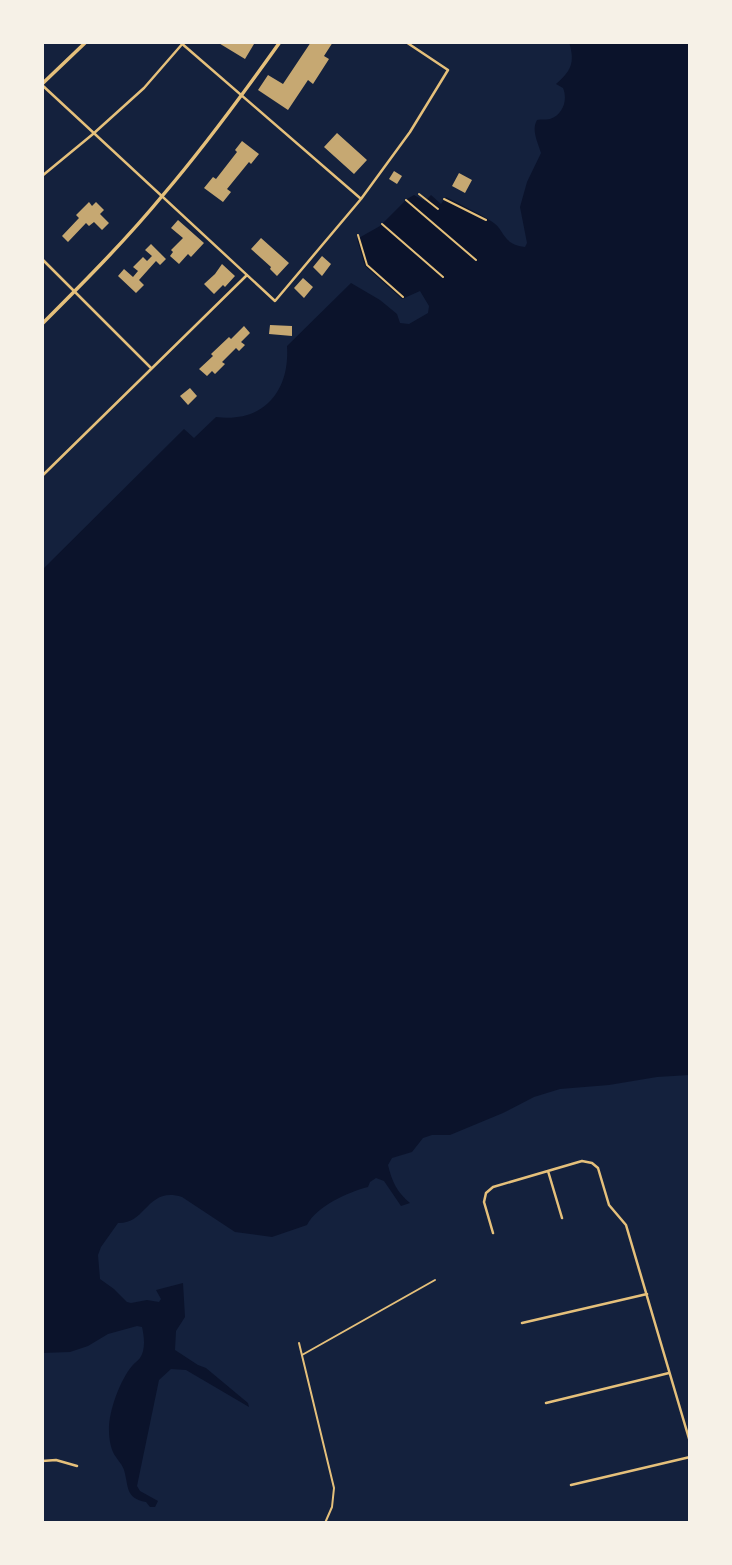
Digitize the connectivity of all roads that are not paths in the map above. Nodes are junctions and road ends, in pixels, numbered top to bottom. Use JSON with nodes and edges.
{"nodes":[{"id":1,"x":86,"y":42,"type":"edge"},
{"id":2,"x":280,"y":42,"type":"edge"},
{"id":3,"x":406,"y":42,"type":"edge"},
{"id":4,"x":182,"y":43,"type":"edge"},
{"id":5,"x":42,"y":84,"type":"edge"},
{"id":6,"x":242,"y":96,"type":"junction"},
{"id":7,"x":93,"y":134,"type":"junction"},
{"id":8,"x":42,"y":176,"type":"edge"},
{"id":9,"x":162,"y":197,"type":"junction"},
{"id":10,"x":361,"y":199,"type":"junction"},
{"id":11,"x":42,"y":259,"type":"edge"},
{"id":12,"x":247,"y":275,"type":"junction"},
{"id":13,"x":74,"y":292,"type":"junction"},
{"id":14,"x":42,"y":324,"type":"edge"},
{"id":15,"x":152,"y":369,"type":"junction"},
{"id":16,"x":42,"y":476,"type":"edge"},
{"id":17,"x":548,"y":1171,"type":"junction"},
{"id":18,"x":562,"y":1218,"type":"dead end"},
{"id":19,"x":493,"y":1233,"type":"dead end"},
{"id":20,"x":435,"y":1280,"type":"dead end"},
{"id":21,"x":647,"y":1294,"type":"junction"},
{"id":22,"x":522,"y":1322,"type":"dead end"},
{"id":23,"x":299,"y":1343,"type":"dead end"},
{"id":24,"x":302,"y":1356,"type":"junction"},
{"id":25,"x":669,"y":1373,"type":"junction"},
{"id":26,"x":546,"y":1403,"type":"dead end"},
{"id":27,"x":690,"y":1442,"type":"edge"},
{"id":28,"x":690,"y":1457,"type":"edge"},
{"id":29,"x":42,"y":1461,"type":"edge"},
{"id":30,"x":77,"y":1466,"type":"dead end"},
{"id":31,"x":571,"y":1485,"type":"dead end"},
{"id":32,"x":325,"y":1523,"type":"edge"}],
"edges":[{"from":1,"to":5,"type":"street"},
{"from":2,"to":6,"type":"street"},
{"from":3,"to":10,"type":"street"},
{"from":4,"to":6,"type":"street"},
{"from":4,"to":7,"type":"street"},
{"from":5,"to":7,"type":"street"},
{"from":6,"to":9,"type":"street"},
{"from":6,"to":10,"type":"street"},
{"from":7,"to":8,"type":"street"},
{"from":7,"to":9,"type":"street"},
{"from":9,"to":12,"type":"street"},
{"from":9,"to":13,"type":"street"},
{"from":10,"to":12,"type":"street"},
{"from":11,"to":13,"type":"street"},
{"from":12,"to":15,"type":"street"},
{"from":13,"to":14,"type":"street"},
{"from":13,"to":15,"type":"street"},
{"from":15,"to":16,"type":"street"},
{"from":17,"to":18,"type":"street"},
{"from":17,"to":19,"type":"street"},
{"from":17,"to":21,"type":"street"},
{"from":20,"to":24,"type":"lane"},
{"from":21,"to":22,"type":"street"},
{"from":21,"to":25,"type":"street"},
{"from":23,"to":24,"type":"lane"},
{"from":24,"to":32,"type":"lane"},
{"from":25,"to":26,"type":"street"},
{"from":25,"to":27,"type":"street"},
{"from":28,"to":31,"type":"street"},
{"from":29,"to":30,"type":"street"}]}
